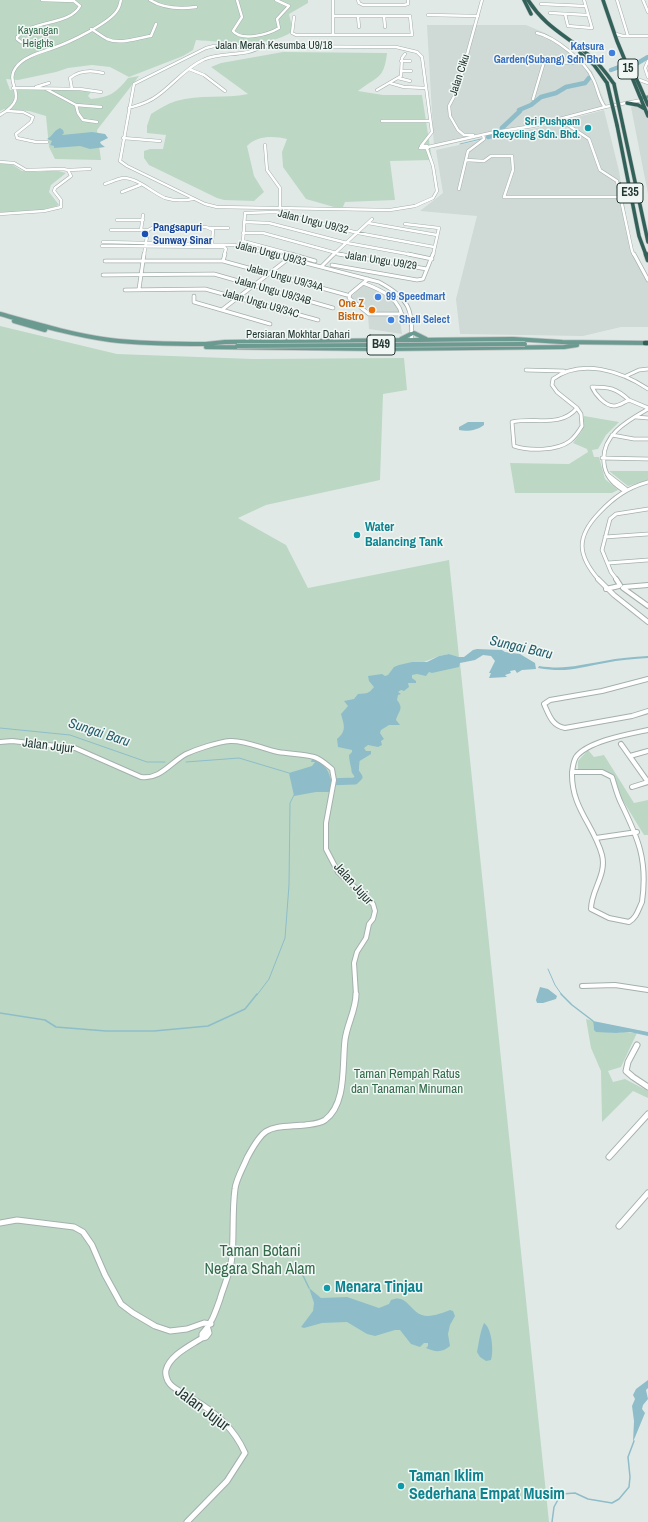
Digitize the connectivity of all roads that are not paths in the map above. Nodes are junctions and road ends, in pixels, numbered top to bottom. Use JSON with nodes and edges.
{"nodes":[{"id":1,"x":42,"y":0,"type":"edge"},
{"id":2,"x":121,"y":0,"type":"edge"},
{"id":3,"x":150,"y":0,"type":"edge"},
{"id":4,"x":237,"y":0,"type":"edge"},
{"id":5,"x":276,"y":0,"type":"edge"},
{"id":6,"x":332,"y":0,"type":"edge"},
{"id":7,"x":358,"y":0,"type":"edge"},
{"id":8,"x":408,"y":0,"type":"edge"},
{"id":9,"x":482,"y":0,"type":"edge"},
{"id":10,"x":524,"y":0,"type":"edge"},
{"id":11,"x":528,"y":0,"type":"edge"},
{"id":12,"x":578,"y":0,"type":"edge"},
{"id":13,"x":584,"y":0,"type":"edge"},
{"id":14,"x":603,"y":0,"type":"edge"},
{"id":15,"x":617,"y":0,"type":"edge"},
{"id":16,"x":78,"y":1,"type":"edge"},
{"id":17,"x":644,"y":1,"type":"edge"},
{"id":18,"x":648,"y":1,"type":"edge"},
{"id":19,"x":541,"y":4,"type":"dead end"},
{"id":20,"x":585,"y":6,"type":"junction"},
{"id":21,"x":196,"y":7,"type":"dead end"},
{"id":22,"x":648,"y":12,"type":"edge"},
{"id":23,"x":550,"y":13,"type":"dead end"},
{"id":24,"x":565,"y":14,"type":"junction"},
{"id":25,"x":428,"y":15,"type":"dead end"},
{"id":26,"x":588,"y":15,"type":"junction"},
{"id":27,"x":333,"y":16,"type":"junction"},
{"id":28,"x":358,"y":16,"type":"junction"},
{"id":29,"x":384,"y":16,"type":"junction"},
{"id":30,"x":478,"y":16,"type":"junction"},
{"id":31,"x":534,"y":17,"type":"dead end"},
{"id":32,"x":294,"y":18,"type":"dead end"},
{"id":33,"x":156,"y":24,"type":"dead end"},
{"id":34,"x":358,"y":27,"type":"dead end"},
{"id":35,"x":384,"y":27,"type":"dead end"},
{"id":36,"x":91,"y":29,"type":"junction"},
{"id":37,"x":537,"y":33,"type":"dead end"},
{"id":38,"x":616,"y":34,"type":"junction"},
{"id":39,"x":333,"y":36,"type":"junction"},
{"id":40,"x":555,"y":36,"type":"dead end"},
{"id":41,"x":623,"y":36,"type":"junction"},
{"id":42,"x":628,"y":36,"type":"junction"},
{"id":43,"x":648,"y":36,"type":"edge"},
{"id":44,"x":617,"y":39,"type":"junction"},
{"id":45,"x":262,"y":46,"type":"junction"},
{"id":46,"x":54,"y":48,"type":"junction"},
{"id":47,"x":405,"y":54,"type":"dead end"},
{"id":48,"x":648,"y":61,"type":"edge"},
{"id":49,"x":401,"y":62,"type":"junction"},
{"id":50,"x":410,"y":62,"type":"dead end"},
{"id":51,"x":582,"y":63,"type":"junction"},
{"id":52,"x":189,"y":69,"type":"junction"},
{"id":53,"x":401,"y":71,"type":"junction"},
{"id":54,"x":411,"y":71,"type":"dead end"},
{"id":55,"x":103,"y":73,"type":"dead end"},
{"id":56,"x":648,"y":77,"type":"edge"},
{"id":57,"x":398,"y":78,"type":"junction"},
{"id":58,"x":637,"y":80,"type":"junction"},
{"id":59,"x":410,"y":81,"type":"dead end"},
{"id":60,"x":49,"y":83,"type":"dead end"},
{"id":61,"x":390,"y":83,"type":"junction"},
{"id":62,"x":648,"y":83,"type":"edge"},
{"id":63,"x":426,"y":87,"type":"junction"},
{"id":64,"x":13,"y":88,"type":"junction"},
{"id":65,"x":34,"y":88,"type":"junction"},
{"id":66,"x":46,"y":88,"type":"junction"},
{"id":67,"x":72,"y":89,"type":"junction"},
{"id":68,"x":378,"y":90,"type":"dead end"},
{"id":69,"x":225,"y":91,"type":"dead end"},
{"id":70,"x":639,"y":91,"type":"junction"},
{"id":71,"x":102,"y":92,"type":"dead end"},
{"id":72,"x":648,"y":93,"type":"edge"},
{"id":73,"x":645,"y":98,"type":"edge"},
{"id":74,"x":533,"y":99,"type":"dead end"},
{"id":75,"x":626,"y":102,"type":"junction"},
{"id":76,"x":76,"y":105,"type":"junction"},
{"id":77,"x":648,"y":105,"type":"edge"},
{"id":78,"x":100,"y":107,"type":"dead end"},
{"id":79,"x":605,"y":107,"type":"junction"},
{"id":80,"x":129,"y":108,"type":"junction"},
{"id":81,"x":645,"y":109,"type":"junction"},
{"id":82,"x":7,"y":111,"type":"junction"},
{"id":83,"x":0,"y":115,"type":"edge"},
{"id":84,"x":648,"y":116,"type":"edge"},
{"id":85,"x":559,"y":119,"type":"junction"},
{"id":86,"x":382,"y":121,"type":"dead end"},
{"id":87,"x":430,"y":121,"type":"junction"},
{"id":88,"x":97,"y":122,"type":"dead end"},
{"id":89,"x":483,"y":134,"type":"junction"},
{"id":90,"x":475,"y":136,"type":"junction"},
{"id":91,"x":123,"y":138,"type":"junction"},
{"id":92,"x":160,"y":141,"type":"dead end"},
{"id":93,"x":47,"y":142,"type":"dead end"},
{"id":94,"x":424,"y":143,"type":"junction"},
{"id":95,"x":265,"y":145,"type":"dead end"},
{"id":96,"x":426,"y":148,"type":"junction"},
{"id":97,"x":466,"y":160,"type":"junction"},
{"id":98,"x":0,"y":162,"type":"edge"},
{"id":99,"x":90,"y":169,"type":"dead end"},
{"id":100,"x":68,"y":170,"type":"junction"},
{"id":101,"x":104,"y":184,"type":"dead end"},
{"id":102,"x":140,"y":185,"type":"junction"},
{"id":103,"x":459,"y":189,"type":"dead end"},
{"id":104,"x":122,"y":192,"type":"dead end"},
{"id":105,"x":621,"y":197,"type":"junction"},
{"id":106,"x":194,"y":198,"type":"junction"},
{"id":107,"x":280,"y":209,"type":"junction"},
{"id":108,"x":0,"y":214,"type":"edge"},
{"id":109,"x":144,"y":215,"type":"dead end"},
{"id":110,"x":372,"y":219,"type":"dead end"},
{"id":111,"x":117,"y":220,"type":"dead end"},
{"id":112,"x":143,"y":220,"type":"junction"},
{"id":113,"x":244,"y":222,"type":"junction"},
{"id":114,"x":368,"y":223,"type":"junction"},
{"id":115,"x":405,"y":224,"type":"dead end"},
{"id":116,"x":210,"y":228,"type":"junction"},
{"id":117,"x":228,"y":228,"type":"dead end"},
{"id":118,"x":111,"y":230,"type":"dead end"},
{"id":119,"x":141,"y":230,"type":"junction"},
{"id":120,"x":148,"y":230,"type":"junction"},
{"id":121,"x":243,"y":233,"type":"junction"},
{"id":122,"x":358,"y":233,"type":"junction"},
{"id":123,"x":437,"y":234,"type":"junction"},
{"id":124,"x":648,"y":242,"type":"edge"},
{"id":125,"x":212,"y":243,"type":"junction"},
{"id":126,"x":103,"y":244,"type":"dead end"},
{"id":127,"x":347,"y":244,"type":"junction"},
{"id":128,"x":146,"y":245,"type":"junction"},
{"id":129,"x":434,"y":247,"type":"junction"},
{"id":130,"x":335,"y":254,"type":"junction"},
{"id":131,"x":288,"y":259,"type":"junction"},
{"id":132,"x":432,"y":259,"type":"junction"},
{"id":133,"x":142,"y":260,"type":"junction"},
{"id":134,"x":648,"y":260,"type":"edge"},
{"id":135,"x":105,"y":261,"type":"dead end"},
{"id":136,"x":223,"y":261,"type":"junction"},
{"id":137,"x":315,"y":261,"type":"dead end"},
{"id":138,"x":332,"y":265,"type":"dead end"},
{"id":139,"x":321,"y":267,"type":"junction"},
{"id":140,"x":427,"y":269,"type":"junction"},
{"id":141,"x":140,"y":274,"type":"junction"},
{"id":142,"x":270,"y":274,"type":"junction"},
{"id":143,"x":103,"y":275,"type":"dead end"},
{"id":144,"x":368,"y":279,"type":"junction"},
{"id":145,"x":648,"y":280,"type":"edge"},
{"id":146,"x":363,"y":283,"type":"junction"},
{"id":147,"x":255,"y":286,"type":"junction"},
{"id":148,"x":138,"y":289,"type":"junction"},
{"id":149,"x":125,"y":290,"type":"dead end"},
{"id":150,"x":347,"y":295,"type":"dead end"},
{"id":151,"x":194,"y":296,"type":"dead end"},
{"id":152,"x":239,"y":298,"type":"junction"},
{"id":153,"x":333,"y":308,"type":"dead end"},
{"id":154,"x":223,"y":309,"type":"junction"},
{"id":155,"x":0,"y":314,"type":"edge"},
{"id":156,"x":402,"y":314,"type":"junction"},
{"id":157,"x":0,"y":317,"type":"edge"},
{"id":158,"x":318,"y":320,"type":"dead end"},
{"id":159,"x":413,"y":323,"type":"junction"},
{"id":160,"x":270,"y":324,"type":"dead end"},
{"id":161,"x":413,"y":333,"type":"junction"},
{"id":162,"x":430,"y":339,"type":"junction"},
{"id":163,"x":413,"y":340,"type":"junction"},
{"id":164,"x":394,"y":341,"type":"junction"},
{"id":165,"x":562,"y":342,"type":"junction"},
{"id":166,"x":525,"y":343,"type":"junction"},
{"id":167,"x":647,"y":344,"type":"edge"},
{"id":168,"x":577,"y":345,"type":"junction"},
{"id":169,"x":206,"y":346,"type":"junction"},
{"id":170,"x":382,"y":348,"type":"junction"},
{"id":171,"x":413,"y":348,"type":"junction"},
{"id":172,"x":648,"y":369,"type":"edge"},
{"id":173,"x":526,"y":370,"type":"dead end"},
{"id":174,"x":564,"y":372,"type":"junction"},
{"id":175,"x":626,"y":376,"type":"junction"},
{"id":176,"x":648,"y":389,"type":"edge"},
{"id":177,"x":629,"y":400,"type":"junction"},
{"id":178,"x":577,"y":408,"type":"junction"},
{"id":179,"x":648,"y":409,"type":"edge"},
{"id":180,"x":635,"y":417,"type":"junction"},
{"id":181,"x":648,"y":418,"type":"edge"},
{"id":182,"x":612,"y":436,"type":"junction"},
{"id":183,"x":648,"y":439,"type":"edge"},
{"id":184,"x":602,"y":458,"type":"junction"},
{"id":185,"x":648,"y":459,"type":"edge"},
{"id":186,"x":648,"y":482,"type":"edge"},
{"id":187,"x":624,"y":489,"type":"junction"},
{"id":188,"x":648,"y":509,"type":"edge"},
{"id":189,"x":648,"y":534,"type":"edge"},
{"id":190,"x":605,"y":537,"type":"junction"},
{"id":191,"x":648,"y":560,"type":"edge"},
{"id":192,"x":608,"y":563,"type":"junction"},
{"id":193,"x":648,"y":585,"type":"edge"},
{"id":194,"x":621,"y":587,"type":"junction"},
{"id":195,"x":607,"y":589,"type":"junction"},
{"id":196,"x":648,"y":606,"type":"edge"},
{"id":197,"x":648,"y":622,"type":"edge"},
{"id":198,"x":648,"y":679,"type":"edge"},
{"id":199,"x":648,"y":711,"type":"edge"},
{"id":200,"x":648,"y":730,"type":"edge"},
{"id":201,"x":0,"y":742,"type":"edge"},
{"id":202,"x":621,"y":744,"type":"dead end"},
{"id":203,"x":648,"y":751,"type":"edge"},
{"id":204,"x":630,"y":756,"type":"junction"},
{"id":205,"x":572,"y":772,"type":"junction"},
{"id":206,"x":648,"y":782,"type":"edge"},
{"id":207,"x":632,"y":787,"type":"dead end"},
{"id":208,"x":637,"y":832,"type":"junction"},
{"id":209,"x":596,"y":838,"type":"junction"},
{"id":210,"x":582,"y":986,"type":"dead end"},
{"id":211,"x":648,"y":990,"type":"edge"},
{"id":212,"x":637,"y":1045,"type":"dead end"},
{"id":213,"x":648,"y":1087,"type":"edge"},
{"id":214,"x":648,"y":1114,"type":"edge"},
{"id":215,"x":608,"y":1157,"type":"dead end"},
{"id":216,"x":648,"y":1193,"type":"edge"},
{"id":217,"x":0,"y":1223,"type":"edge"},
{"id":218,"x":619,"y":1226,"type":"dead end"},
{"id":219,"x":210,"y":1327,"type":"junction"},
{"id":220,"x":187,"y":1522,"type":"edge"}],
"edges":[{"from":1,"to":16,"type":"street"},
{"from":2,"to":36,"type":"street"},
{"from":3,"to":21,"type":"street"},
{"from":4,"to":5,"type":"street"},
{"from":6,"to":27,"type":"street"},
{"from":7,"to":8,"type":"street"},
{"from":9,"to":30,"type":"street","name":"Jalan Ciku"},
{"from":10,"to":31,"type":"highway"},
{"from":11,"to":124,"type":"highway","number":"E35","bridge":true},
{"from":12,"to":13,"type":"street"},
{"from":13,"to":20,"type":"street"},
{"from":14,"to":38,"type":"highway","number":"15"},
{"from":15,"to":42,"type":"street"},
{"from":16,"to":46,"type":"street"},
{"from":17,"to":18,"type":"street"},
{"from":17,"to":22,"type":"street"},
{"from":19,"to":20,"type":"street"},
{"from":20,"to":26,"type":"street"},
{"from":23,"to":24,"type":"street"},
{"from":24,"to":26,"type":"street"},
{"from":24,"to":26,"type":"street"},
{"from":25,"to":30,"type":"street"},
{"from":27,"to":28,"type":"street"},
{"from":27,"to":39,"type":"street"},
{"from":28,"to":29,"type":"street"},
{"from":28,"to":34,"type":"street"},
{"from":29,"to":35,"type":"street"},
{"from":29,"to":39,"type":"street"},
{"from":30,"to":90,"type":"street","name":"Jalan Ciku"},
{"from":32,"to":39,"type":"street"},
{"from":33,"to":36,"type":"street"},
{"from":36,"to":46,"type":"street"},
{"from":37,"to":51,"type":"street"},
{"from":38,"to":41,"type":"street"},
{"from":38,"to":44,"type":"highway","number":"15"},
{"from":40,"to":134,"type":"highway","number":"E35","bridge":true},
{"from":41,"to":42,"type":"street"},
{"from":41,"to":44,"type":"street"},
{"from":42,"to":43,"type":"street"},
{"from":44,"to":58,"type":"highway","number":"15"},
{"from":44,"to":70,"type":"highway","number":"15"},
{"from":45,"to":52,"type":"street"},
{"from":45,"to":63,"type":"street","name":"Jalan Merah Kesumba U9/18"},
{"from":45,"to":80,"type":"street","name":"Jalan Merah Kesumba U9/18"},
{"from":46,"to":64,"type":"street"},
{"from":47,"to":49,"type":"street"},
{"from":48,"to":56,"type":"street"},
{"from":49,"to":50,"type":"street"},
{"from":49,"to":53,"type":"street"},
{"from":51,"to":74,"type":"street"},
{"from":51,"to":79,"type":"street"},
{"from":52,"to":69,"type":"street"},
{"from":52,"to":80,"type":"street"},
{"from":53,"to":54,"type":"street"},
{"from":53,"to":57,"type":"street"},
{"from":55,"to":67,"type":"street"},
{"from":57,"to":59,"type":"street"},
{"from":57,"to":61,"type":"street"},
{"from":58,"to":62,"type":"street"},
{"from":58,"to":70,"type":"highway","number":"15"},
{"from":60,"to":65,"type":"street"},
{"from":61,"to":63,"type":"street"},
{"from":61,"to":68,"type":"street"},
{"from":63,"to":87,"type":"street","name":"Jalan Merah Kesumba U9/18"},
{"from":64,"to":65,"type":"street"},
{"from":64,"to":82,"type":"street"},
{"from":65,"to":66,"type":"street"},
{"from":66,"to":67,"type":"street"},
{"from":66,"to":76,"type":"street"},
{"from":67,"to":71,"type":"street"},
{"from":70,"to":72,"type":"highway"},
{"from":70,"to":73,"type":"highway","number":"15"},
{"from":70,"to":75,"type":"highway"},
{"from":73,"to":75,"type":"street"},
{"from":73,"to":77,"type":"highway","number":"15"},
{"from":73,"to":81,"type":"highway","number":"15"},
{"from":75,"to":79,"type":"street"},
{"from":75,"to":81,"type":"highway"},
{"from":76,"to":78,"type":"street"},
{"from":76,"to":88,"type":"street"},
{"from":79,"to":85,"type":"street"},
{"from":80,"to":91,"type":"street","name":"Jalan Merah Kesumba U9/18"},
{"from":81,"to":84,"type":"highway","number":"15"},
{"from":82,"to":83,"type":"street"},
{"from":82,"to":93,"type":"street"},
{"from":85,"to":89,"type":"street"},
{"from":85,"to":105,"type":"street"},
{"from":86,"to":87,"type":"street"},
{"from":87,"to":94,"type":"street","name":"Jalan Merah Kesumba U9/18"},
{"from":89,"to":90,"type":"street"},
{"from":89,"to":97,"type":"street"},
{"from":90,"to":96,"type":"street"},
{"from":91,"to":92,"type":"street"},
{"from":91,"to":106,"type":"street","name":"Jalan Merah Kesumba U9/18"},
{"from":94,"to":96,"type":"street"},
{"from":94,"to":96,"type":"street"},
{"from":95,"to":107,"type":"street"},
{"from":96,"to":107,"type":"street","name":"Jalan Merah Kesumba U9/18"},
{"from":97,"to":103,"type":"street"},
{"from":97,"to":105,"type":"street"},
{"from":98,"to":100,"type":"street"},
{"from":99,"to":100,"type":"street"},
{"from":100,"to":108,"type":"street"},
{"from":101,"to":102,"type":"street"},
{"from":102,"to":104,"type":"street"},
{"from":102,"to":106,"type":"street"},
{"from":105,"to":145,"type":"street"},
{"from":106,"to":107,"type":"street","name":"Jalan Merah Kesumba U9/18"},
{"from":109,"to":112,"type":"street"},
{"from":110,"to":114,"type":"street"},
{"from":111,"to":112,"type":"street"},
{"from":112,"to":119,"type":"street"},
{"from":113,"to":121,"type":"street"},
{"from":113,"to":122,"type":"street","name":"Jalan Ungu U9/32"},
{"from":113,"to":127,"type":"street"},
{"from":114,"to":122,"type":"street"},
{"from":114,"to":123,"type":"street"},
{"from":115,"to":123,"type":"street"},
{"from":116,"to":117,"type":"street"},
{"from":116,"to":120,"type":"street"},
{"from":116,"to":125,"type":"street"},
{"from":118,"to":119,"type":"street"},
{"from":119,"to":120,"type":"street"},
{"from":120,"to":128,"type":"street"},
{"from":121,"to":130,"type":"street","name":"Jalan Ungu U9/29"},
{"from":121,"to":137,"type":"street"},
{"from":122,"to":127,"type":"street"},
{"from":122,"to":129,"type":"street","name":"Jalan Ungu U9/32"},
{"from":123,"to":129,"type":"street"},
{"from":125,"to":128,"type":"street","name":"Jalan Ungu U9/33"},
{"from":125,"to":131,"type":"street","name":"Jalan Ungu U9/33"},
{"from":126,"to":128,"type":"street","name":"Jalan Ungu U9/33"},
{"from":127,"to":130,"type":"street"},
{"from":127,"to":132,"type":"street"},
{"from":128,"to":133,"type":"street"},
{"from":128,"to":136,"type":"street"},
{"from":129,"to":132,"type":"street"},
{"from":130,"to":139,"type":"street"},
{"from":130,"to":140,"type":"street","name":"Jalan Ungu U9/29"},
{"from":131,"to":139,"type":"street","name":"Jalan Ungu U9/33"},
{"from":131,"to":142,"type":"street"},
{"from":132,"to":140,"type":"street"},
{"from":133,"to":135,"type":"street","name":"Jalan Ungu U9/34A"},
{"from":133,"to":136,"type":"street","name":"Jalan Ungu U9/34A"},
{"from":133,"to":141,"type":"street"},
{"from":136,"to":142,"type":"street","name":"Jalan Ungu U9/34A"},
{"from":138,"to":140,"type":"street"},
{"from":139,"to":144,"type":"street","name":"Jalan Ungu U9/33"},
{"from":141,"to":143,"type":"street","name":"Jalan Ungu U9/34B"},
{"from":141,"to":147,"type":"street","name":"Jalan Ungu U9/34B"},
{"from":141,"to":148,"type":"street"},
{"from":142,"to":147,"type":"street"},
{"from":142,"to":150,"type":"street","name":"Jalan Ungu U9/34A"},
{"from":144,"to":146,"type":"street"},
{"from":144,"to":159,"type":"street","name":"Jalan Ungu U9/33"},
{"from":146,"to":156,"type":"street"},
{"from":146,"to":156,"type":"street"},
{"from":147,"to":152,"type":"street"},
{"from":147,"to":153,"type":"street","name":"Jalan Ungu U9/34B"},
{"from":148,"to":149,"type":"street","name":"Jalan Ungu U9/34C"},
{"from":148,"to":152,"type":"street","name":"Jalan Ungu U9/34C"},
{"from":151,"to":154,"type":"street"},
{"from":152,"to":154,"type":"street"},
{"from":152,"to":158,"type":"street","name":"Jalan Ungu U9/34C"},
{"from":154,"to":160,"type":"street"},
{"from":155,"to":169,"type":"main road","name":"Persiaran Mokhtar Dahari","number":"B49"},
{"from":156,"to":159,"type":"street"},
{"from":157,"to":169,"type":"main road","name":"Persiaran Mokhtar Dahari","number":"B49"},
{"from":159,"to":161,"type":"street","name":"Jalan Ungu U9/33"},
{"from":161,"to":162,"type":"main road"},
{"from":161,"to":163,"type":"street","name":"Jalan Ungu U9/33"},
{"from":161,"to":164,"type":"main road"},
{"from":162,"to":163,"type":"main road"},
{"from":162,"to":165,"type":"main road"},
{"from":163,"to":164,"type":"main road"},
{"from":163,"to":171,"type":"street","name":"Jalan Ungu U9/33"},
{"from":164,"to":169,"type":"main road"},
{"from":164,"to":170,"type":"main road"},
{"from":165,"to":166,"type":"main road","name":"Persiaran Mokhtar Dahari","number":"B49"},
{"from":165,"to":167,"type":"main road","name":"Persiaran Mokhtar Dahari","number":"B49"},
{"from":166,"to":168,"type":"main road","name":"Persiaran Mokhtar Dahari","number":"B49"},
{"from":166,"to":169,"type":"main road","name":"Persiaran Mokhtar Dahari","number":"B49","bridge":true},
{"from":167,"to":168,"type":"main road","name":"Persiaran Mokhtar Dahari","number":"B49"},
{"from":168,"to":171,"type":"main road"},
{"from":169,"to":170,"type":"main road"},
{"from":170,"to":171,"type":"main road"},
{"from":172,"to":175,"type":"street"},
{"from":173,"to":174,"type":"street"},
{"from":174,"to":175,"type":"street"},
{"from":174,"to":178,"type":"street"},
{"from":175,"to":176,"type":"street"},
{"from":177,"to":177,"type":"street"},
{"from":177,"to":179,"type":"street"},
{"from":178,"to":178,"type":"street"},
{"from":179,"to":180,"type":"street"},
{"from":180,"to":181,"type":"street"},
{"from":180,"to":182,"type":"street"},
{"from":182,"to":183,"type":"street"},
{"from":182,"to":184,"type":"street"},
{"from":184,"to":185,"type":"street"},
{"from":184,"to":187,"type":"street"},
{"from":186,"to":187,"type":"street"},
{"from":187,"to":195,"type":"street"},
{"from":188,"to":190,"type":"street"},
{"from":189,"to":190,"type":"street"},
{"from":190,"to":192,"type":"street"},
{"from":191,"to":192,"type":"street"},
{"from":192,"to":194,"type":"street"},
{"from":193,"to":194,"type":"street"},
{"from":194,"to":195,"type":"street"},
{"from":194,"to":196,"type":"street"},
{"from":195,"to":197,"type":"street"},
{"from":198,"to":199,"type":"street"},
{"from":200,"to":205,"type":"street"},
{"from":201,"to":219,"type":"street","name":"Jalan Jujur"},
{"from":202,"to":204,"type":"street"},
{"from":203,"to":204,"type":"street"},
{"from":204,"to":206,"type":"street"},
{"from":205,"to":208,"type":"street"},
{"from":205,"to":209,"type":"street"},
{"from":206,"to":207,"type":"street"},
{"from":208,"to":209,"type":"street"},
{"from":208,"to":209,"type":"street"},
{"from":210,"to":211,"type":"street"},
{"from":212,"to":213,"type":"street"},
{"from":214,"to":215,"type":"street"},
{"from":216,"to":218,"type":"street"},
{"from":217,"to":219,"type":"street"},
{"from":219,"to":220,"type":"street","name":"Jalan Jujur"}]}
